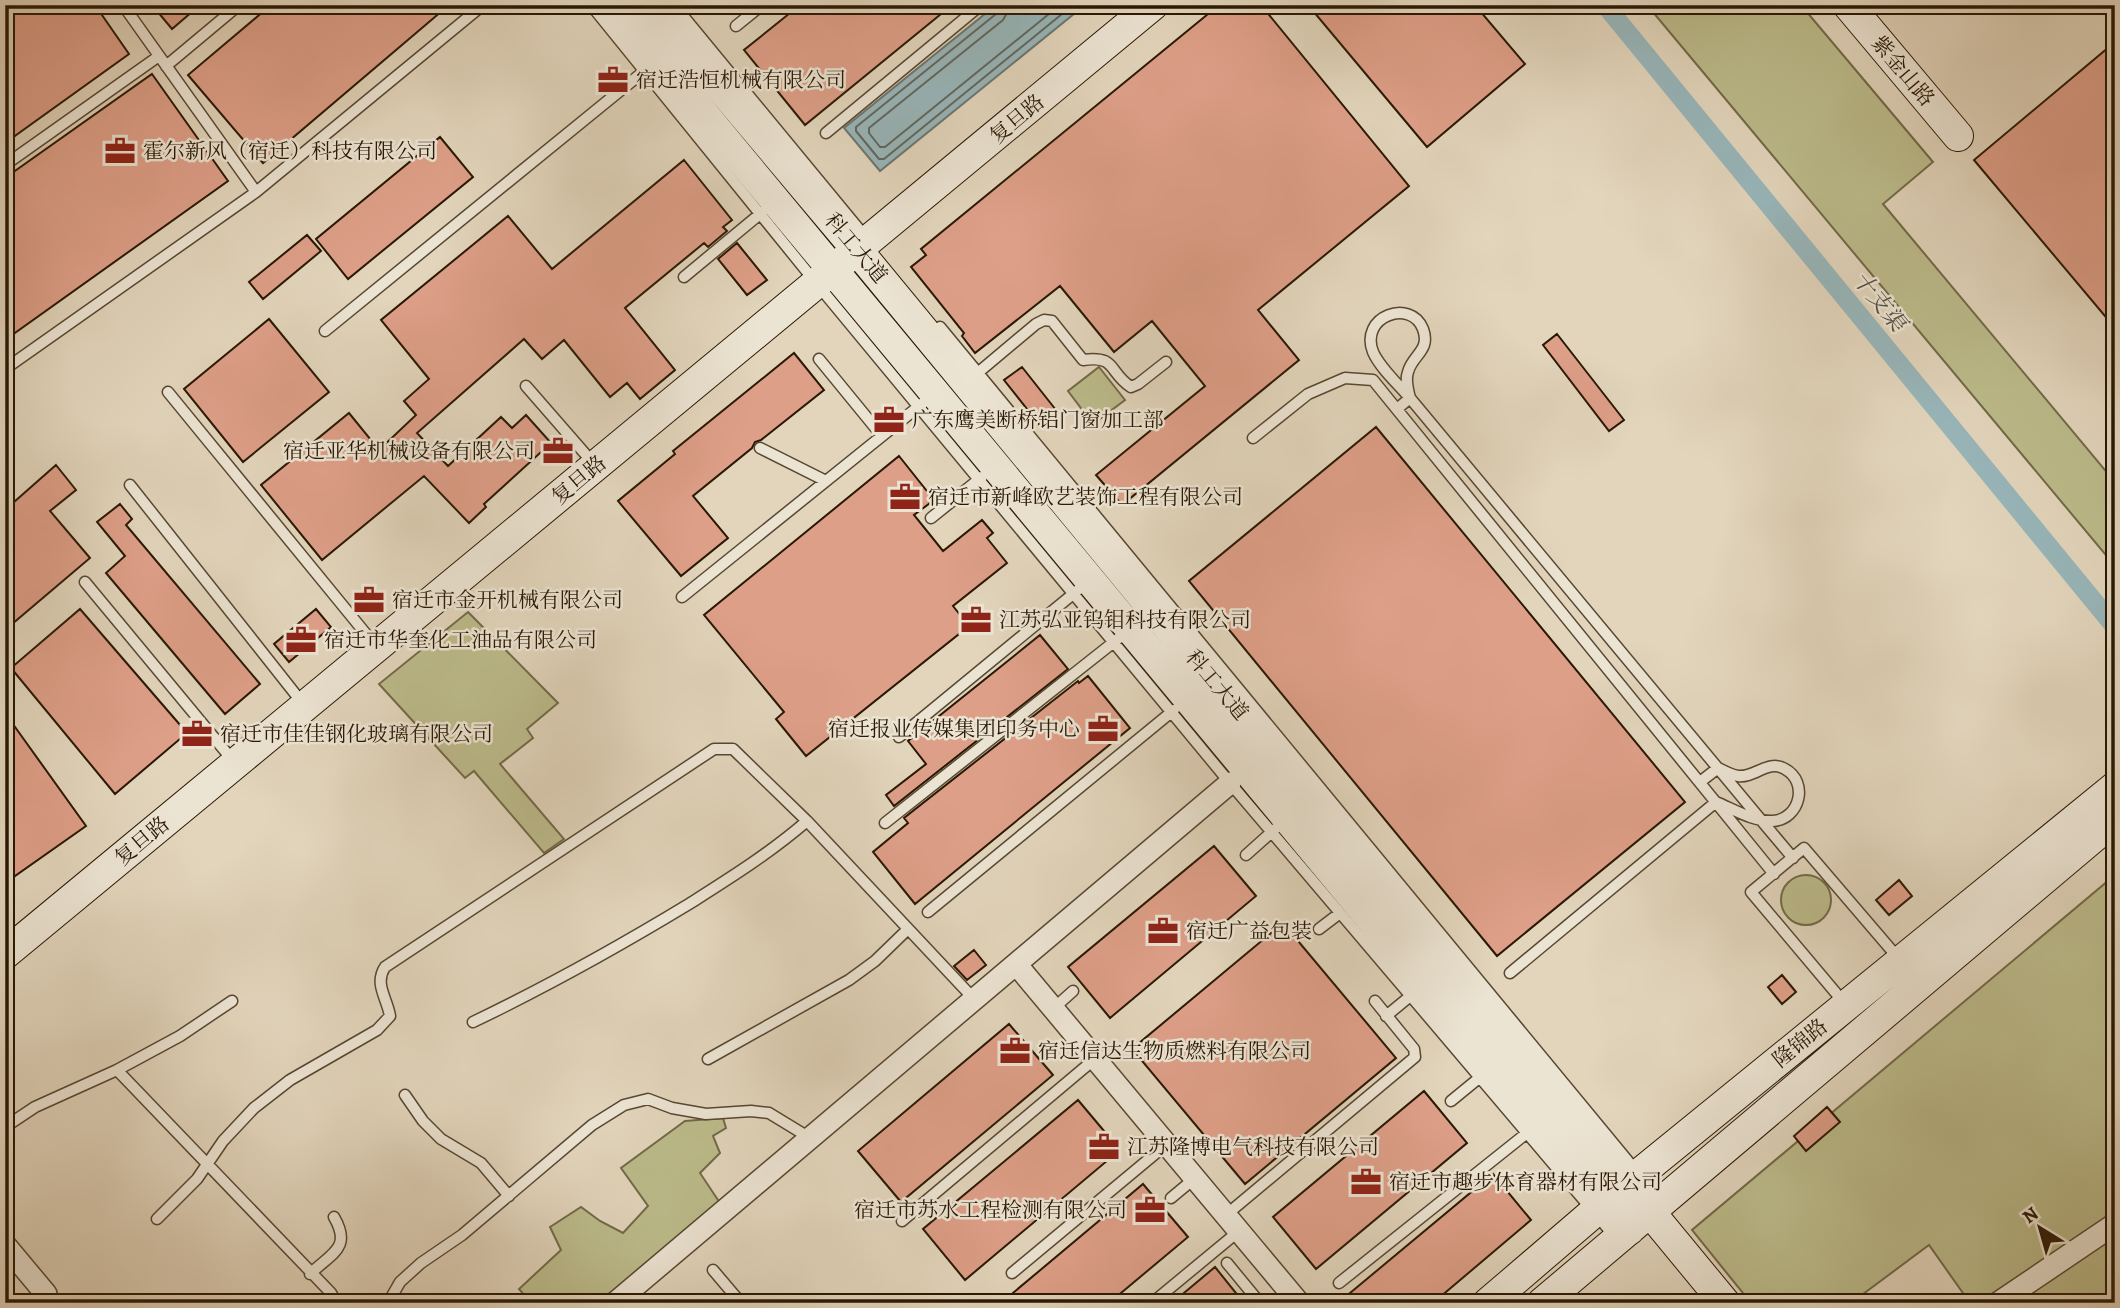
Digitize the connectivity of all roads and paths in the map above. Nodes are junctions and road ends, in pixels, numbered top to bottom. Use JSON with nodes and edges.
{"nodes":[{"id":1,"x":123,"y":5,"type":"edge"},
{"id":2,"x":239,"y":5,"type":"edge"},
{"id":3,"x":483,"y":5,"type":"edge"},
{"id":4,"x":591,"y":5,"type":"edge"},
{"id":5,"x":613,"y":5,"type":"edge"},
{"id":6,"x":651,"y":5,"type":"edge"},
{"id":7,"x":674,"y":5,"type":"edge"},
{"id":8,"x":762,"y":5,"type":"edge"},
{"id":9,"x":981,"y":5,"type":"edge"},
{"id":10,"x":1153,"y":5,"type":"edge"},
{"id":11,"x":1848,"y":5,"type":"edge"},
{"id":12,"x":736,"y":26,"type":"dead end"},
{"id":13,"x":162,"y":61,"type":"junction"},
{"id":14,"x":651,"y":65,"type":"junction"},
{"id":15,"x":825,"y":133,"type":"dead end"},
{"id":16,"x":1958,"y":136,"type":"dead end"},
{"id":17,"x":5,"y":165,"type":"edge"},
{"id":18,"x":256,"y":192,"type":"junction"},
{"id":19,"x":768,"y":207,"type":"junction"},
{"id":20,"x":868,"y":247,"type":"junction"},
{"id":21,"x":684,"y":277,"type":"dead end"},
{"id":22,"x":825,"y":277,"type":"junction"},
{"id":23,"x":928,"y":313,"type":"dead end"},
{"id":24,"x":325,"y":331,"type":"dead end"},
{"id":25,"x":1375,"y":356,"type":"junction"},
{"id":26,"x":819,"y":359,"type":"dead end"},
{"id":27,"x":1166,"y":362,"type":"dead end"},
{"id":28,"x":5,"y":369,"type":"edge"},
{"id":29,"x":1373,"y":380,"type":"junction"},
{"id":30,"x":526,"y":386,"type":"dead end"},
{"id":31,"x":948,"y":391,"type":"junction"},
{"id":32,"x":168,"y":392,"type":"dead end"},
{"id":33,"x":1410,"y":398,"type":"junction"},
{"id":34,"x":1397,"y":408,"type":"junction"},
{"id":35,"x":882,"y":436,"type":"junction"},
{"id":36,"x":1253,"y":438,"type":"dead end"},
{"id":37,"x":760,"y":448,"type":"dead end"},
{"id":38,"x":596,"y":466,"type":"junction"},
{"id":39,"x":987,"y":473,"type":"junction"},
{"id":40,"x":826,"y":481,"type":"junction"},
{"id":41,"x":130,"y":485,"type":"dead end"},
{"id":42,"x":931,"y":518,"type":"dead end"},
{"id":43,"x":85,"y":582,"type":"dead end"},
{"id":44,"x":1081,"y":587,"type":"junction"},
{"id":45,"x":682,"y":597,"type":"dead end"},
{"id":46,"x":1121,"y":635,"type":"junction"},
{"id":47,"x":377,"y":647,"type":"junction"},
{"id":48,"x":1180,"y":705,"type":"junction"},
{"id":49,"x":305,"y":706,"type":"junction"},
{"id":50,"x":899,"y":737,"type":"dead end"},
{"id":51,"x":236,"y":763,"type":"junction"},
{"id":52,"x":1718,"y":768,"type":"junction"},
{"id":53,"x":1700,"y":782,"type":"junction"},
{"id":54,"x":1230,"y":783,"type":"junction"},
{"id":55,"x":2115,"y":787,"type":"edge"},
{"id":56,"x":1716,"y":802,"type":"junction"},
{"id":57,"x":2115,"y":819,"type":"edge"},
{"id":58,"x":1761,"y":820,"type":"junction"},
{"id":59,"x":807,"y":821,"type":"junction"},
{"id":60,"x":885,"y":823,"type":"dead end"},
{"id":61,"x":1279,"y":825,"type":"junction"},
{"id":62,"x":1246,"y":855,"type":"dead end"},
{"id":63,"x":1793,"y":858,"type":"junction"},
{"id":64,"x":1773,"y":874,"type":"junction"},
{"id":65,"x":928,"y":912,"type":"dead end"},
{"id":66,"x":1340,"y":913,"type":"junction"},
{"id":67,"x":908,"y":929,"type":"junction"},
{"id":68,"x":1319,"y":929,"type":"dead end"},
{"id":69,"x":5,"y":954,"type":"edge"},
{"id":70,"x":1901,"y":961,"type":"junction"},
{"id":71,"x":1016,"y":964,"type":"junction"},
{"id":72,"x":1510,"y":973,"type":"dead end"},
{"id":73,"x":1418,"y":990,"type":"junction"},
{"id":74,"x":1073,"y":991,"type":"dead end"},
{"id":75,"x":974,"y":999,"type":"junction"},
{"id":76,"x":232,"y":1002,"type":"dead end"},
{"id":77,"x":1375,"y":1002,"type":"dead end"},
{"id":78,"x":1846,"y":1005,"type":"junction"},
{"id":79,"x":1054,"y":1008,"type":"junction"},
{"id":80,"x":1387,"y":1016,"type":"junction"},
{"id":81,"x":473,"y":1022,"type":"dead end"},
{"id":82,"x":1096,"y":1058,"type":"junction"},
{"id":83,"x":708,"y":1059,"type":"dead end"},
{"id":84,"x":117,"y":1070,"type":"junction"},
{"id":85,"x":1487,"y":1072,"type":"junction"},
{"id":86,"x":405,"y":1095,"type":"dead end"},
{"id":87,"x":1451,"y":1101,"type":"dead end"},
{"id":88,"x":5,"y":1128,"type":"edge"},
{"id":89,"x":1527,"y":1133,"type":"junction"},
{"id":90,"x":810,"y":1138,"type":"junction"},
{"id":91,"x":1167,"y":1144,"type":"junction"},
{"id":92,"x":206,"y":1165,"type":"junction"},
{"id":93,"x":1195,"y":1178,"type":"junction"},
{"id":94,"x":1617,"y":1192,"type":"junction"},
{"id":95,"x":509,"y":1196,"type":"junction"},
{"id":96,"x":1171,"y":1198,"type":"dead end"},
{"id":97,"x":334,"y":1217,"type":"dead end"},
{"id":98,"x":157,"y":1219,"type":"dead end"},
{"id":99,"x":1640,"y":1220,"type":"junction"},
{"id":100,"x":902,"y":1221,"type":"dead end"},
{"id":101,"x":1233,"y":1223,"type":"junction"},
{"id":102,"x":2115,"y":1224,"type":"edge"},
{"id":103,"x":5,"y":1245,"type":"edge"},
{"id":104,"x":1227,"y":1263,"type":"dead end"},
{"id":105,"x":713,"y":1270,"type":"dead end"},
{"id":106,"x":1013,"y":1273,"type":"dead end"},
{"id":107,"x":310,"y":1274,"type":"junction"},
{"id":108,"x":1339,"y":1283,"type":"dead end"},
{"id":109,"x":46,"y":1294,"type":"dead end"},
{"id":110,"x":337,"y":1303,"type":"edge"},
{"id":111,"x":388,"y":1303,"type":"edge"},
{"id":112,"x":615,"y":1303,"type":"edge"},
{"id":113,"x":741,"y":1303,"type":"edge"},
{"id":114,"x":1152,"y":1303,"type":"edge"},
{"id":115,"x":1260,"y":1303,"type":"edge"},
{"id":116,"x":1299,"y":1303,"type":"edge"},
{"id":117,"x":1488,"y":1303,"type":"edge"},
{"id":118,"x":1542,"y":1303,"type":"edge"},
{"id":119,"x":1726,"y":1303,"type":"edge"},
{"id":120,"x":1998,"y":1303,"type":"edge"}],
"edges":[{"from":1,"to":13,"type":"lane"},
{"from":2,"to":13,"type":"lane"},
{"from":3,"to":18,"type":"lane"},
{"from":4,"to":14,"type":"lane"},
{"from":5,"to":14,"type":"street","name":"科工大道"},
{"from":6,"to":20,"type":"street","name":"科工大道"},
{"from":7,"to":20,"type":"lane"},
{"from":8,"to":12,"type":"lane"},
{"from":9,"to":15,"type":"lane"},
{"from":10,"to":20,"type":"street","name":"复旦路"},
{"from":11,"to":16,"type":"street","name":"紫金山路"},
{"from":13,"to":17,"type":"lane"},
{"from":13,"to":18,"type":"lane"},
{"from":14,"to":19,"type":"street","name":"科工大道"},
{"from":14,"to":24,"type":"lane"},
{"from":18,"to":28,"type":"lane"},
{"from":19,"to":21,"type":"lane"},
{"from":19,"to":22,"type":"street","name":"科工大道"},
{"from":20,"to":22,"type":"street","name":"复旦路"},
{"from":20,"to":31,"type":"street","name":"科工大道"},
{"from":22,"to":31,"type":"street","name":"科工大道"},
{"from":22,"to":38,"type":"street","name":"复旦路"},
{"from":23,"to":31,"type":"lane"},
{"from":25,"to":29,"type":"lane"},
{"from":25,"to":33,"type":"lane"},
{"from":25,"to":33,"type":"lane"},
{"from":26,"to":35,"type":"lane"},
{"from":27,"to":31,"type":"lane"},
{"from":29,"to":34,"type":"lane"},
{"from":29,"to":36,"type":"lane"},
{"from":30,"to":38,"type":"lane"},
{"from":31,"to":35,"type":"lane"},
{"from":31,"to":39,"type":"street","name":"科工大道"},
{"from":31,"to":94,"type":"street","name":"科工大道"},
{"from":32,"to":47,"type":"lane"},
{"from":33,"to":34,"type":"lane"},
{"from":33,"to":52,"type":"lane"},
{"from":34,"to":53,"type":"lane"},
{"from":35,"to":40,"type":"lane"},
{"from":37,"to":40,"type":"lane"},
{"from":38,"to":47,"type":"street","name":"复旦路"},
{"from":39,"to":42,"type":"lane"},
{"from":39,"to":44,"type":"street","name":"科工大道"},
{"from":40,"to":45,"type":"lane"},
{"from":41,"to":49,"type":"lane"},
{"from":43,"to":51,"type":"lane"},
{"from":44,"to":46,"type":"street","name":"科工大道"},
{"from":44,"to":50,"type":"lane"},
{"from":46,"to":48,"type":"street","name":"科工大道"},
{"from":46,"to":60,"type":"lane"},
{"from":47,"to":49,"type":"street","name":"复旦路"},
{"from":48,"to":54,"type":"lane"},
{"from":48,"to":61,"type":"street","name":"科工大道"},
{"from":48,"to":65,"type":"lane"},
{"from":49,"to":51,"type":"street","name":"复旦路"},
{"from":51,"to":69,"type":"street","name":"复旦路"},
{"from":52,"to":53,"type":"lane"},
{"from":52,"to":58,"type":"lane"},
{"from":52,"to":58,"type":"lane"},
{"from":53,"to":56,"type":"lane"},
{"from":54,"to":61,"type":"lane"},
{"from":54,"to":71,"type":"street"},
{"from":55,"to":70,"type":"street","name":"隆锦路"},
{"from":56,"to":58,"type":"lane"},
{"from":56,"to":64,"type":"lane"},
{"from":56,"to":72,"type":"lane"},
{"from":57,"to":99,"type":"street","name":"隆锦路"},
{"from":58,"to":63,"type":"lane"},
{"from":59,"to":67,"type":"lane"},
{"from":59,"to":81,"type":"lane"},
{"from":59,"to":92,"type":"lane"},
{"from":61,"to":62,"type":"lane"},
{"from":61,"to":66,"type":"lane"},
{"from":61,"to":73,"type":"street","name":"科工大道"},
{"from":63,"to":64,"type":"lane"},
{"from":63,"to":70,"type":"lane"},
{"from":64,"to":78,"type":"lane"},
{"from":66,"to":68,"type":"lane"},
{"from":66,"to":73,"type":"lane"},
{"from":67,"to":75,"type":"lane"},
{"from":67,"to":83,"type":"lane"},
{"from":70,"to":78,"type":"street","name":"隆锦路"},
{"from":71,"to":75,"type":"street"},
{"from":71,"to":79,"type":"street"},
{"from":73,"to":80,"type":"lane"},
{"from":73,"to":85,"type":"street","name":"科工大道"},
{"from":74,"to":79,"type":"lane"},
{"from":75,"to":90,"type":"street"},
{"from":76,"to":84,"type":"lane"},
{"from":77,"to":80,"type":"lane"},
{"from":78,"to":94,"type":"street","name":"隆锦路"},
{"from":79,"to":82,"type":"street"},
{"from":80,"to":101,"type":"lane"},
{"from":82,"to":91,"type":"street"},
{"from":82,"to":100,"type":"lane"},
{"from":84,"to":88,"type":"lane"},
{"from":84,"to":92,"type":"lane"},
{"from":85,"to":87,"type":"lane"},
{"from":85,"to":89,"type":"lane"},
{"from":85,"to":94,"type":"street","name":"科工大道"},
{"from":86,"to":95,"type":"lane"},
{"from":89,"to":94,"type":"lane"},
{"from":89,"to":108,"type":"lane"},
{"from":90,"to":95,"type":"lane"},
{"from":90,"to":112,"type":"street"},
{"from":91,"to":93,"type":"street"},
{"from":91,"to":106,"type":"lane"},
{"from":92,"to":98,"type":"lane"},
{"from":92,"to":107,"type":"lane"},
{"from":93,"to":96,"type":"lane"},
{"from":93,"to":101,"type":"street"},
{"from":94,"to":99,"type":"street","name":"科工大道"},
{"from":94,"to":99,"type":"lane"},
{"from":94,"to":117,"type":"street","name":"隆锦路"},
{"from":95,"to":111,"type":"lane"},
{"from":97,"to":107,"type":"lane"},
{"from":99,"to":118,"type":"street","name":"隆锦路"},
{"from":99,"to":119,"type":"street","name":"科工大道"},
{"from":101,"to":114,"type":"lane"},
{"from":101,"to":116,"type":"street"},
{"from":102,"to":120,"type":"street"},
{"from":103,"to":109,"type":"street"},
{"from":104,"to":115,"type":"lane"},
{"from":105,"to":113,"type":"lane"},
{"from":107,"to":110,"type":"lane"}]}
